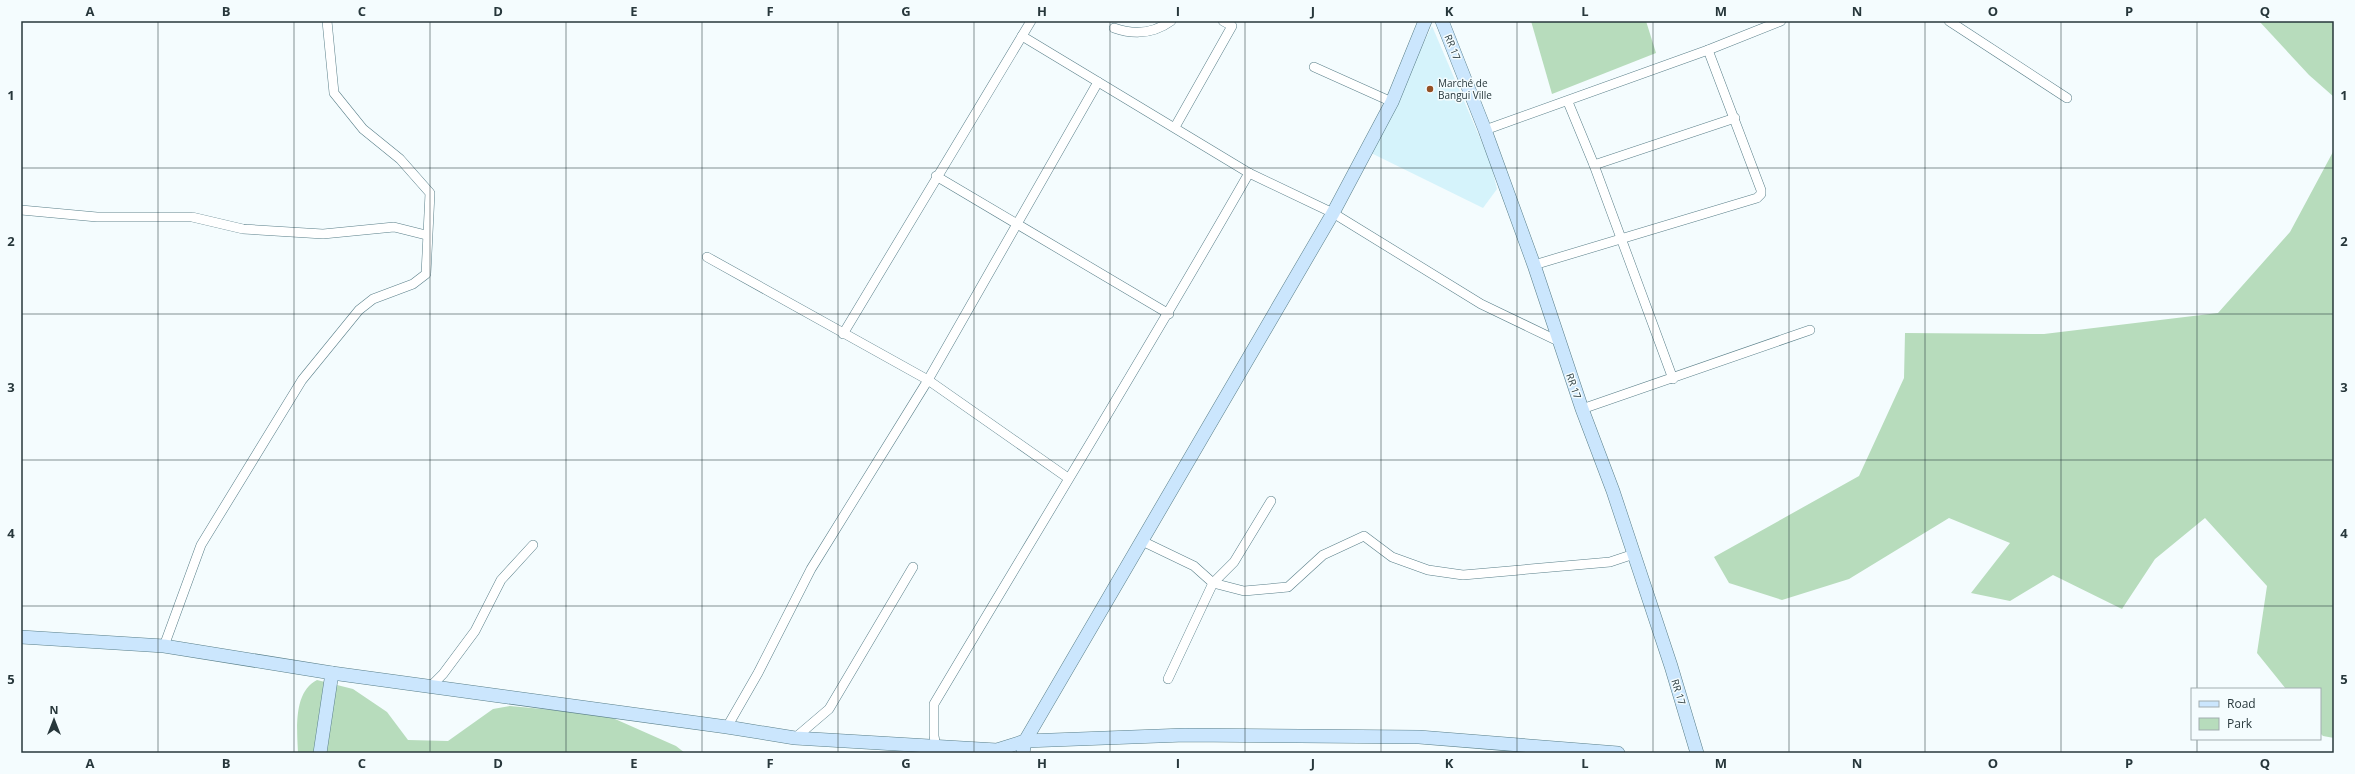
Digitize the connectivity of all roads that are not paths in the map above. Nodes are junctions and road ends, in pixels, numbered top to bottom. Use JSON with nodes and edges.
{"nodes":[{"id":1,"x":327,"y":21,"type":"edge"},
{"id":2,"x":1031,"y":21,"type":"edge"},
{"id":3,"x":1171,"y":21,"type":"edge"},
{"id":4,"x":1223,"y":21,"type":"edge"},
{"id":5,"x":1425,"y":21,"type":"edge"},
{"id":6,"x":1442,"y":21,"type":"edge"},
{"id":7,"x":1781,"y":21,"type":"edge"},
{"id":8,"x":1949,"y":21,"type":"edge"},
{"id":9,"x":1114,"y":28,"type":"dead end"},
{"id":10,"x":1022,"y":36,"type":"junction"},
{"id":11,"x":1708,"y":50,"type":"junction"},
{"id":12,"x":1314,"y":67,"type":"dead end"},
{"id":13,"x":1098,"y":82,"type":"junction"},
{"id":14,"x":2067,"y":98,"type":"dead end"},
{"id":15,"x":1392,"y":102,"type":"junction"},
{"id":16,"x":1568,"y":102,"type":"junction"},
{"id":17,"x":1734,"y":118,"type":"junction"},
{"id":18,"x":1175,"y":127,"type":"junction"},
{"id":19,"x":1485,"y":130,"type":"junction"},
{"id":20,"x":1594,"y":165,"type":"junction"},
{"id":21,"x":1249,"y":174,"type":"junction"},
{"id":22,"x":936,"y":176,"type":"junction"},
{"id":23,"x":21,"y":210,"type":"edge"},
{"id":24,"x":1333,"y":214,"type":"junction"},
{"id":25,"x":1017,"y":224,"type":"junction"},
{"id":26,"x":426,"y":235,"type":"junction"},
{"id":27,"x":1621,"y":237,"type":"junction"},
{"id":28,"x":707,"y":257,"type":"dead end"},
{"id":29,"x":1534,"y":265,"type":"junction"},
{"id":30,"x":1169,"y":314,"type":"junction"},
{"id":31,"x":1810,"y":330,"type":"dead end"},
{"id":32,"x":843,"y":334,"type":"junction"},
{"id":33,"x":1558,"y":341,"type":"junction"},
{"id":34,"x":1673,"y":379,"type":"junction"},
{"id":35,"x":928,"y":380,"type":"junction"},
{"id":36,"x":1582,"y":409,"type":"junction"},
{"id":37,"x":1068,"y":478,"type":"junction"},
{"id":38,"x":1271,"y":501,"type":"dead end"},
{"id":39,"x":1142,"y":541,"type":"junction"},
{"id":40,"x":533,"y":544,"type":"dead end"},
{"id":41,"x":1634,"y":554,"type":"junction"},
{"id":42,"x":913,"y":567,"type":"dead end"},
{"id":43,"x":1213,"y":583,"type":"junction"},
{"id":44,"x":21,"y":637,"type":"edge"},
{"id":45,"x":164,"y":646,"type":"junction"},
{"id":46,"x":332,"y":673,"type":"junction"},
{"id":47,"x":1168,"y":679,"type":"dead end"},
{"id":48,"x":431,"y":686,"type":"junction"},
{"id":49,"x":727,"y":727,"type":"junction"},
{"id":50,"x":795,"y":738,"type":"junction"},
{"id":51,"x":936,"y":747,"type":"junction"},
{"id":52,"x":1024,"y":747,"type":"edge"},
{"id":53,"x":899,"y":749,"type":"edge"},
{"id":54,"x":320,"y":753,"type":"edge"},
{"id":55,"x":1618,"y":753,"type":"edge"},
{"id":56,"x":1697,"y":753,"type":"edge"}],
"edges":[{"from":1,"to":26,"type":"street"},
{"from":2,"to":10,"type":"street"},
{"from":3,"to":9,"type":"street"},
{"from":4,"to":18,"type":"street"},
{"from":5,"to":15,"type":"street"},
{"from":6,"to":19,"type":"street","name":"RR 17","number":"RR 17"},
{"from":7,"to":11,"type":"street"},
{"from":8,"to":14,"type":"street"},
{"from":10,"to":13,"type":"street"},
{"from":10,"to":22,"type":"street"},
{"from":11,"to":16,"type":"street"},
{"from":11,"to":17,"type":"street"},
{"from":12,"to":15,"type":"street"},
{"from":13,"to":18,"type":"street"},
{"from":13,"to":25,"type":"street"},
{"from":15,"to":24,"type":"street"},
{"from":16,"to":19,"type":"street"},
{"from":16,"to":20,"type":"street"},
{"from":17,"to":20,"type":"street"},
{"from":17,"to":27,"type":"street"},
{"from":18,"to":21,"type":"street"},
{"from":19,"to":29,"type":"street","name":"RR 17","number":"RR 17"},
{"from":20,"to":27,"type":"street"},
{"from":21,"to":24,"type":"street"},
{"from":21,"to":30,"type":"street"},
{"from":22,"to":25,"type":"street"},
{"from":22,"to":32,"type":"street"},
{"from":23,"to":26,"type":"street"},
{"from":24,"to":33,"type":"street"},
{"from":24,"to":39,"type":"street"},
{"from":25,"to":30,"type":"street"},
{"from":25,"to":35,"type":"street"},
{"from":26,"to":45,"type":"street"},
{"from":27,"to":29,"type":"street"},
{"from":27,"to":34,"type":"street"},
{"from":28,"to":32,"type":"street"},
{"from":29,"to":33,"type":"street","name":"RR 17","number":"RR 17"},
{"from":30,"to":37,"type":"street"},
{"from":31,"to":34,"type":"street"},
{"from":32,"to":35,"type":"street"},
{"from":33,"to":36,"type":"street","name":"RR 17","number":"RR 17"},
{"from":34,"to":36,"type":"street"},
{"from":35,"to":37,"type":"street"},
{"from":35,"to":49,"type":"street"},
{"from":36,"to":41,"type":"street","name":"RR 17","number":"RR 17"},
{"from":37,"to":51,"type":"street"},
{"from":38,"to":43,"type":"street"},
{"from":39,"to":43,"type":"street"},
{"from":39,"to":52,"type":"street"},
{"from":40,"to":48,"type":"street"},
{"from":41,"to":43,"type":"street"},
{"from":41,"to":56,"type":"street","name":"RR 17","number":"RR 17"},
{"from":42,"to":50,"type":"street"},
{"from":43,"to":47,"type":"street"},
{"from":44,"to":45,"type":"street"},
{"from":45,"to":46,"type":"street"},
{"from":46,"to":48,"type":"street"},
{"from":46,"to":54,"type":"street"},
{"from":48,"to":49,"type":"street"},
{"from":49,"to":50,"type":"street"},
{"from":50,"to":53,"type":"street"},
{"from":51,"to":52,"type":"street"},
{"from":51,"to":53,"type":"street"},
{"from":52,"to":55,"type":"street"}]}
